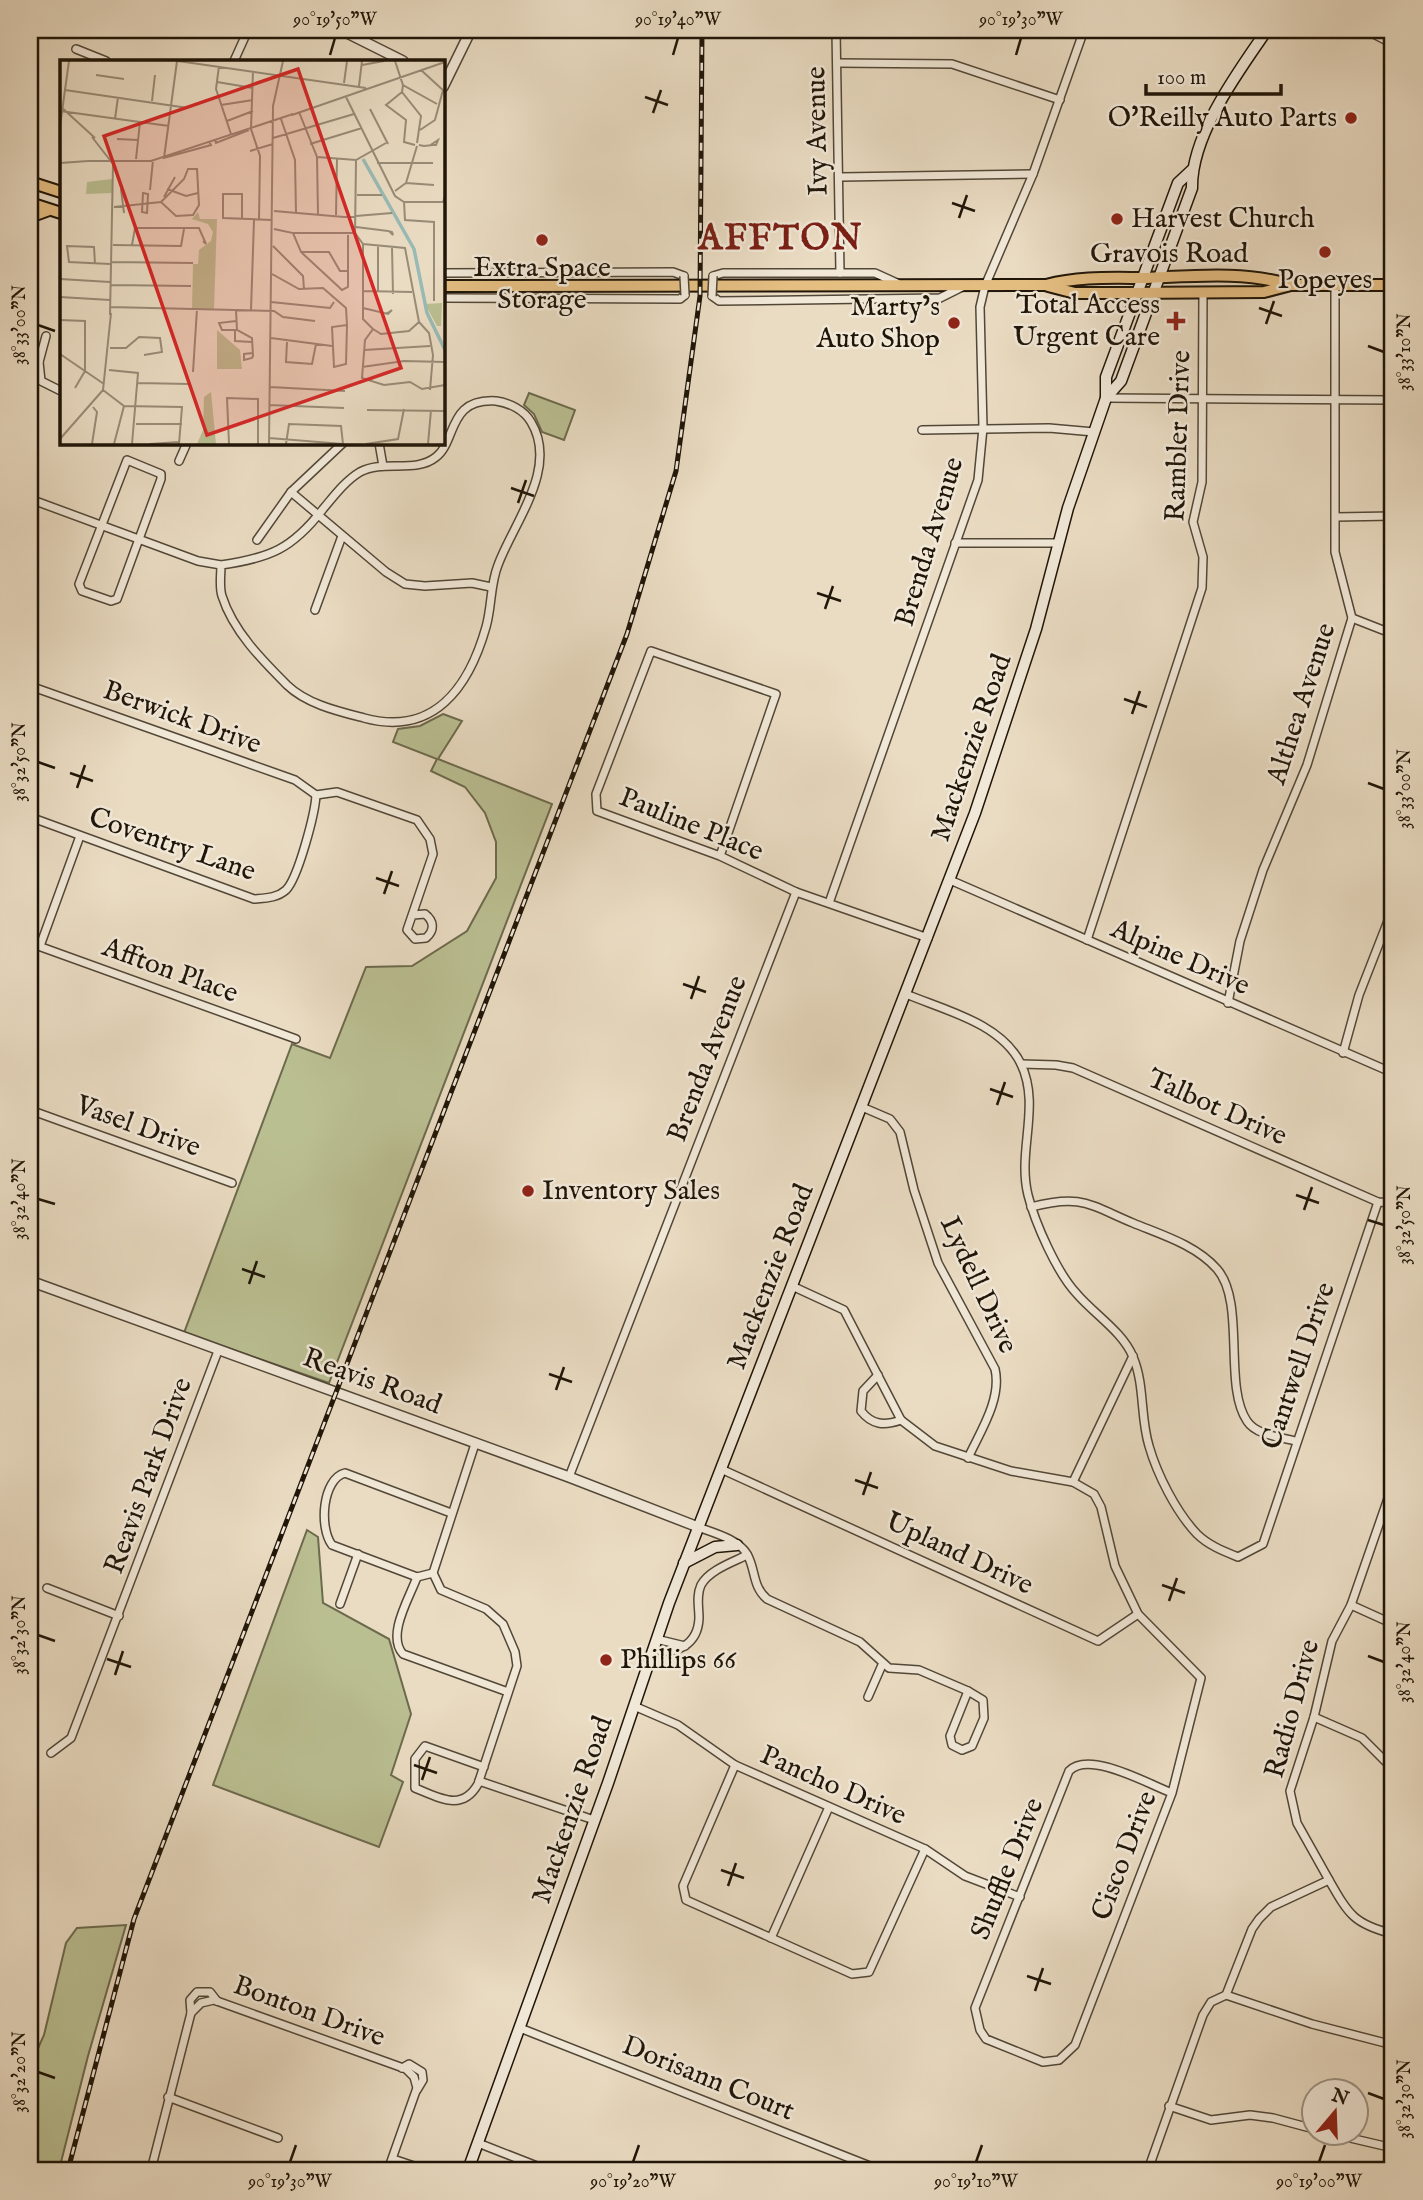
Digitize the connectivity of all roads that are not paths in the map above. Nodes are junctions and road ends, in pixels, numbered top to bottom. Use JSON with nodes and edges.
{"nodes":[{"id":1,"x":248,"y":30,"type":"edge"},
{"id":2,"x":341,"y":30,"type":"edge"},
{"id":3,"x":471,"y":30,"type":"edge"},
{"id":4,"x":836,"y":30,"type":"edge"},
{"id":5,"x":1084,"y":30,"type":"edge"},
{"id":6,"x":1268,"y":30,"type":"edge"},
{"id":7,"x":1368,"y":30,"type":"edge"},
{"id":8,"x":1393,"y":43,"type":"edge"},
{"id":9,"x":76,"y":49,"type":"dead end"},
{"id":10,"x":104,"y":60,"type":"edge"},
{"id":11,"x":233,"y":60,"type":"edge"},
{"id":12,"x":401,"y":60,"type":"edge"},
{"id":13,"x":837,"y":63,"type":"junction"},
{"id":14,"x":444,"y":84,"type":"edge"},
{"id":15,"x":1060,"y":100,"type":"junction"},
{"id":16,"x":1192,"y":170,"type":"junction"},
{"id":17,"x":1032,"y":174,"type":"junction"},
{"id":18,"x":841,"y":177,"type":"junction"},
{"id":19,"x":30,"y":182,"type":"edge"},
{"id":20,"x":60,"y":192,"type":"edge"},
{"id":21,"x":30,"y":204,"type":"edge"},
{"id":22,"x":49,"y":210,"type":"junction"},
{"id":23,"x":60,"y":213,"type":"edge"},
{"id":24,"x":30,"y":218,"type":"edge"},
{"id":25,"x":444,"y":273,"type":"edge"},
{"id":26,"x":840,"y":273,"type":"junction"},
{"id":27,"x":1159,"y":277,"type":"junction"},
{"id":28,"x":1143,"y":278,"type":"junction"},
{"id":29,"x":1046,"y":285,"type":"junction"},
{"id":30,"x":1291,"y":285,"type":"junction"},
{"id":31,"x":1335,"y":285,"type":"junction"},
{"id":32,"x":1393,"y":285,"type":"edge"},
{"id":33,"x":444,"y":286,"type":"edge"},
{"id":34,"x":904,"y":286,"type":"junction"},
{"id":35,"x":966,"y":286,"type":"junction"},
{"id":36,"x":985,"y":286,"type":"junction"},
{"id":37,"x":1137,"y":293,"type":"junction"},
{"id":38,"x":1154,"y":293,"type":"junction"},
{"id":39,"x":1203,"y":293,"type":"junction"},
{"id":40,"x":444,"y":298,"type":"edge"},
{"id":41,"x":46,"y":336,"type":"dead end"},
{"id":42,"x":30,"y":358,"type":"edge"},
{"id":43,"x":39,"y":362,"type":"junction"},
{"id":44,"x":59,"y":390,"type":"dead end"},
{"id":45,"x":1106,"y":398,"type":"junction"},
{"id":46,"x":1205,"y":400,"type":"junction"},
{"id":47,"x":1393,"y":400,"type":"edge"},
{"id":48,"x":1335,"y":402,"type":"junction"},
{"id":49,"x":983,"y":428,"type":"junction"},
{"id":50,"x":922,"y":430,"type":"dead end"},
{"id":51,"x":1094,"y":432,"type":"junction"},
{"id":52,"x":444,"y":442,"type":"edge"},
{"id":53,"x":187,"y":444,"type":"edge"},
{"id":54,"x":342,"y":444,"type":"edge"},
{"id":55,"x":379,"y":444,"type":"edge"},
{"id":56,"x":443,"y":444,"type":"edge"},
{"id":57,"x":179,"y":461,"type":"dead end"},
{"id":58,"x":383,"y":466,"type":"junction"},
{"id":59,"x":291,"y":492,"type":"junction"},
{"id":60,"x":30,"y":499,"type":"edge"},
{"id":61,"x":318,"y":515,"type":"junction"},
{"id":62,"x":1393,"y":516,"type":"edge"},
{"id":63,"x":1336,"y":517,"type":"junction"},
{"id":64,"x":103,"y":524,"type":"junction"},
{"id":65,"x":342,"y":536,"type":"junction"},
{"id":66,"x":138,"y":540,"type":"junction"},
{"id":67,"x":257,"y":540,"type":"dead end"},
{"id":68,"x":956,"y":543,"type":"junction"},
{"id":69,"x":1058,"y":543,"type":"junction"},
{"id":70,"x":220,"y":565,"type":"junction"},
{"id":71,"x":491,"y":587,"type":"junction"},
{"id":72,"x":315,"y":610,"type":"dead end"},
{"id":73,"x":1352,"y":618,"type":"junction"},
{"id":74,"x":1393,"y":634,"type":"edge"},
{"id":75,"x":30,"y":686,"type":"edge"},
{"id":76,"x":316,"y":795,"type":"junction"},
{"id":77,"x":30,"y":817,"type":"edge"},
{"id":78,"x":80,"y":836,"type":"junction"},
{"id":79,"x":720,"y":856,"type":"junction"},
{"id":80,"x":950,"y":880,"type":"junction"},
{"id":81,"x":796,"y":892,"type":"junction"},
{"id":82,"x":830,"y":903,"type":"junction"},
{"id":83,"x":1393,"y":908,"type":"edge"},
{"id":84,"x":413,"y":915,"type":"dead end"},
{"id":85,"x":928,"y":938,"type":"junction"},
{"id":86,"x":1087,"y":940,"type":"junction"},
{"id":87,"x":30,"y":943,"type":"edge"},
{"id":88,"x":40,"y":946,"type":"junction"},
{"id":89,"x":906,"y":994,"type":"junction"},
{"id":90,"x":1228,"y":1003,"type":"junction"},
{"id":91,"x":296,"y":1040,"type":"dead end"},
{"id":92,"x":1343,"y":1053,"type":"junction"},
{"id":93,"x":1021,"y":1065,"type":"junction"},
{"id":94,"x":1393,"y":1073,"type":"edge"},
{"id":95,"x":862,"y":1107,"type":"junction"},
{"id":96,"x":30,"y":1111,"type":"edge"},
{"id":97,"x":232,"y":1183,"type":"dead end"},
{"id":98,"x":1378,"y":1202,"type":"junction"},
{"id":99,"x":1393,"y":1203,"type":"edge"},
{"id":100,"x":1031,"y":1207,"type":"junction"},
{"id":101,"x":30,"y":1282,"type":"edge"},
{"id":102,"x":792,"y":1286,"type":"junction"},
{"id":103,"x":218,"y":1351,"type":"junction"},
{"id":104,"x":1133,"y":1356,"type":"junction"},
{"id":105,"x":878,"y":1375,"type":"junction"},
{"id":106,"x":901,"y":1420,"type":"junction"},
{"id":107,"x":1295,"y":1441,"type":"junction"},
{"id":108,"x":475,"y":1444,"type":"junction"},
{"id":109,"x":968,"y":1458,"type":"junction"},
{"id":110,"x":721,"y":1469,"type":"junction"},
{"id":111,"x":569,"y":1477,"type":"junction"},
{"id":112,"x":1073,"y":1482,"type":"junction"},
{"id":113,"x":1393,"y":1484,"type":"edge"},
{"id":114,"x":451,"y":1513,"type":"junction"},
{"id":115,"x":698,"y":1527,"type":"junction"},
{"id":116,"x":737,"y":1545,"type":"junction"},
{"id":117,"x":358,"y":1554,"type":"junction"},
{"id":118,"x":747,"y":1555,"type":"junction"},
{"id":119,"x":684,"y":1563,"type":"junction"},
{"id":120,"x":433,"y":1573,"type":"junction"},
{"id":121,"x":417,"y":1577,"type":"junction"},
{"id":122,"x":47,"y":1588,"type":"dead end"},
{"id":123,"x":340,"y":1604,"type":"dead end"},
{"id":124,"x":1351,"y":1605,"type":"junction"},
{"id":125,"x":1138,"y":1614,"type":"junction"},
{"id":126,"x":119,"y":1616,"type":"junction"},
{"id":127,"x":1393,"y":1624,"type":"edge"},
{"id":128,"x":654,"y":1644,"type":"junction"},
{"id":129,"x":883,"y":1665,"type":"junction"},
{"id":130,"x":968,"y":1691,"type":"junction"},
{"id":131,"x":508,"y":1692,"type":"junction"},
{"id":132,"x":868,"y":1697,"type":"dead end"},
{"id":133,"x":634,"y":1706,"type":"junction"},
{"id":134,"x":1314,"y":1717,"type":"junction"},
{"id":135,"x":51,"y":1753,"type":"dead end"},
{"id":136,"x":735,"y":1765,"type":"junction"},
{"id":137,"x":484,"y":1767,"type":"junction"},
{"id":138,"x":1393,"y":1769,"type":"edge"},
{"id":139,"x":479,"y":1781,"type":"junction"},
{"id":140,"x":1172,"y":1794,"type":"junction"},
{"id":141,"x":830,"y":1807,"type":"junction"},
{"id":142,"x":594,"y":1820,"type":"junction"},
{"id":143,"x":925,"y":1849,"type":"junction"},
{"id":144,"x":1329,"y":1880,"type":"junction"},
{"id":145,"x":1020,"y":1897,"type":"junction"},
{"id":146,"x":1393,"y":1934,"type":"edge"},
{"id":147,"x":771,"y":1938,"type":"junction"},
{"id":148,"x":1226,"y":1995,"type":"junction"},
{"id":149,"x":217,"y":2001,"type":"junction"},
{"id":150,"x":975,"y":2008,"type":"joint"},
{"id":151,"x":191,"y":2013,"type":"junction"},
{"id":152,"x":520,"y":2028,"type":"junction"},
{"id":153,"x":1393,"y":2045,"type":"edge"},
{"id":154,"x":168,"y":2097,"type":"junction"},
{"id":155,"x":1169,"y":2106,"type":"junction"},
{"id":156,"x":1300,"y":2125,"type":"edge"},
{"id":157,"x":278,"y":2138,"type":"dead end"},
{"id":158,"x":1370,"y":2142,"type":"edge"},
{"id":159,"x":478,"y":2143,"type":"junction"},
{"id":160,"x":1393,"y":2148,"type":"edge"},
{"id":161,"x":393,"y":2159,"type":"junction"},
{"id":162,"x":150,"y":2170,"type":"edge"},
{"id":163,"x":388,"y":2170,"type":"edge"},
{"id":164,"x":426,"y":2170,"type":"edge"},
{"id":165,"x":468,"y":2170,"type":"edge"},
{"id":166,"x":547,"y":2170,"type":"edge"},
{"id":167,"x":880,"y":2170,"type":"edge"},
{"id":168,"x":1149,"y":2170,"type":"edge"}],
"edges":[{"from":1,"to":11,"type":"street"},
{"from":2,"to":12,"type":"street"},
{"from":3,"to":14,"type":"street"},
{"from":4,"to":13,"type":"street","name":"Ivy Avenue"},
{"from":5,"to":15,"type":"street","name":"Brenda Avenue"},
{"from":6,"to":16,"type":"main road","name":"Mackenzie Road"},
{"from":7,"to":8,"type":"street"},
{"from":9,"to":10,"type":"street"},
{"from":13,"to":15,"type":"street"},
{"from":13,"to":18,"type":"street","name":"Ivy Avenue"},
{"from":15,"to":17,"type":"street","name":"Brenda Avenue"},
{"from":16,"to":27,"type":"main road","name":"Mackenzie Road"},
{"from":16,"to":28,"type":"main road","name":"Mackenzie Road"},
{"from":17,"to":18,"type":"street"},
{"from":17,"to":36,"type":"street","name":"Brenda Avenue"},
{"from":18,"to":26,"type":"street","name":"Ivy Avenue"},
{"from":19,"to":20,"type":"main road"},
{"from":21,"to":22,"type":"main road"},
{"from":22,"to":23,"type":"main road"},
{"from":22,"to":24,"type":"main road"},
{"from":25,"to":40,"type":"street","bridge":true},
{"from":26,"to":34,"type":"street","name":"Gravois Road"},
{"from":26,"to":35,"type":"street","name":"Gravois Road","bridge":true},
{"from":27,"to":28,"type":"main road","name":"Gravois Road"},
{"from":27,"to":30,"type":"main road","name":"Gravois Road"},
{"from":27,"to":38,"type":"main road","name":"Mackenzie Road"},
{"from":28,"to":29,"type":"main road","name":"Gravois Road"},
{"from":28,"to":37,"type":"main road","name":"Mackenzie Road"},
{"from":29,"to":36,"type":"main road","name":"Gravois Road"},
{"from":29,"to":37,"type":"main road","name":"Gravois Road"},
{"from":30,"to":31,"type":"main road","name":"Gravois Road"},
{"from":30,"to":39,"type":"main road","name":"Gravois Road"},
{"from":31,"to":32,"type":"main road","name":"Gravois Road"},
{"from":31,"to":48,"type":"street","name":"Althea Avenue"},
{"from":33,"to":34,"type":"main road","name":"Gravois Road"},
{"from":34,"to":35,"type":"main road","name":"Gravois Road"},
{"from":35,"to":36,"type":"main road","name":"Gravois Road"},
{"from":36,"to":49,"type":"street","name":"Brenda Avenue"},
{"from":37,"to":38,"type":"main road","name":"Gravois Road"},
{"from":37,"to":45,"type":"main road","name":"Mackenzie Road"},
{"from":38,"to":39,"type":"main road","name":"Gravois Road"},
{"from":38,"to":45,"type":"main road","name":"Mackenzie Road"},
{"from":39,"to":46,"type":"street","name":"Rambler Drive"},
{"from":41,"to":43,"type":"street"},
{"from":42,"to":43,"type":"street"},
{"from":43,"to":44,"type":"street"},
{"from":45,"to":46,"type":"street"},
{"from":45,"to":51,"type":"main road","name":"Mackenzie Road"},
{"from":46,"to":48,"type":"street"},
{"from":46,"to":86,"type":"street","name":"Rambler Drive"},
{"from":47,"to":48,"type":"street"},
{"from":48,"to":63,"type":"street","name":"Althea Avenue"},
{"from":49,"to":50,"type":"street"},
{"from":49,"to":51,"type":"street"},
{"from":49,"to":68,"type":"street","name":"Brenda Avenue"},
{"from":51,"to":69,"type":"main road","name":"Mackenzie Road"},
{"from":52,"to":71,"type":"street"},
{"from":53,"to":57,"type":"street"},
{"from":54,"to":59,"type":"street"},
{"from":55,"to":58,"type":"street"},
{"from":56,"to":58,"type":"street"},
{"from":58,"to":61,"type":"street"},
{"from":59,"to":61,"type":"street"},
{"from":59,"to":67,"type":"street"},
{"from":60,"to":64,"type":"street"},
{"from":61,"to":65,"type":"street"},
{"from":61,"to":70,"type":"street"},
{"from":62,"to":63,"type":"street"},
{"from":63,"to":73,"type":"street","name":"Althea Avenue"},
{"from":64,"to":66,"type":"street"},
{"from":64,"to":66,"type":"street"},
{"from":64,"to":66,"type":"street"},
{"from":65,"to":71,"type":"street"},
{"from":65,"to":72,"type":"street"},
{"from":66,"to":70,"type":"street"},
{"from":68,"to":69,"type":"street"},
{"from":68,"to":82,"type":"street","name":"Brenda Avenue"},
{"from":69,"to":80,"type":"main road","name":"Mackenzie Road"},
{"from":70,"to":71,"type":"street"},
{"from":73,"to":74,"type":"street"},
{"from":73,"to":90,"type":"street","name":"Althea Avenue"},
{"from":75,"to":76,"type":"street","name":"Berwick Drive"},
{"from":76,"to":78,"type":"street","name":"Coventry Lane"},
{"from":76,"to":84,"type":"street"},
{"from":77,"to":78,"type":"street","name":"Coventry Lane"},
{"from":78,"to":88,"type":"street"},
{"from":79,"to":79,"type":"street","name":"Pauline Place"},
{"from":79,"to":81,"type":"street","name":"Pauline Place"},
{"from":80,"to":85,"type":"main road","name":"Mackenzie Road"},
{"from":80,"to":86,"type":"street","name":"Alpine Drive"},
{"from":81,"to":82,"type":"street","name":"Pauline Place"},
{"from":81,"to":111,"type":"street","name":"Brenda Avenue"},
{"from":82,"to":85,"type":"street","name":"Pauline Place"},
{"from":83,"to":92,"type":"street"},
{"from":85,"to":89,"type":"main road","name":"Mackenzie Road"},
{"from":86,"to":90,"type":"street","name":"Alpine Drive"},
{"from":87,"to":88,"type":"street","name":"Affton Place"},
{"from":88,"to":91,"type":"street","name":"Affton Place"},
{"from":89,"to":93,"type":"street"},
{"from":89,"to":95,"type":"main road","name":"Mackenzie Road"},
{"from":90,"to":92,"type":"street","name":"Alpine Drive"},
{"from":92,"to":94,"type":"street","name":"Alpine Drive"},
{"from":93,"to":98,"type":"street","name":"Talbot Drive"},
{"from":93,"to":100,"type":"street"},
{"from":95,"to":102,"type":"main road","name":"Mackenzie Road"},
{"from":95,"to":109,"type":"street","name":"Lydell Drive"},
{"from":96,"to":97,"type":"street","name":"Vasel Drive"},
{"from":98,"to":99,"type":"street","name":"Talbot Drive"},
{"from":98,"to":107,"type":"street","name":"Cantwell Drive"},
{"from":100,"to":104,"type":"street"},
{"from":100,"to":107,"type":"street"},
{"from":101,"to":103,"type":"street","name":"Reavis Road"},
{"from":102,"to":105,"type":"street"},
{"from":102,"to":110,"type":"main road","name":"Mackenzie Road"},
{"from":103,"to":108,"type":"street","name":"Reavis Road"},
{"from":103,"to":126,"type":"street","name":"Reavis Park Drive"},
{"from":104,"to":107,"type":"street","name":"Cantwell Drive"},
{"from":104,"to":112,"type":"street"},
{"from":105,"to":106,"type":"street"},
{"from":105,"to":106,"type":"street"},
{"from":106,"to":109,"type":"street"},
{"from":108,"to":111,"type":"street","name":"Reavis Road"},
{"from":108,"to":114,"type":"street"},
{"from":109,"to":112,"type":"street"},
{"from":110,"to":115,"type":"main road","name":"Mackenzie Road"},
{"from":110,"to":125,"type":"street","name":"Upland Drive"},
{"from":111,"to":115,"type":"street","name":"Reavis Road"},
{"from":112,"to":125,"type":"street"},
{"from":113,"to":124,"type":"street","name":"Radio Drive"},
{"from":114,"to":117,"type":"street"},
{"from":114,"to":120,"type":"street"},
{"from":115,"to":116,"type":"street"},
{"from":115,"to":119,"type":"main road","name":"Mackenzie Road"},
{"from":116,"to":118,"type":"street"},
{"from":116,"to":119,"type":"main road"},
{"from":117,"to":121,"type":"street"},
{"from":117,"to":123,"type":"street"},
{"from":118,"to":128,"type":"street"},
{"from":118,"to":129,"type":"street"},
{"from":119,"to":128,"type":"main road","name":"Mackenzie Road"},
{"from":120,"to":121,"type":"street"},
{"from":120,"to":131,"type":"street"},
{"from":121,"to":131,"type":"street"},
{"from":122,"to":126,"type":"street","name":"Reavis Park Drive"},
{"from":124,"to":127,"type":"street"},
{"from":124,"to":134,"type":"street","name":"Radio Drive"},
{"from":125,"to":140,"type":"street","name":"Cisco Drive"},
{"from":126,"to":135,"type":"street","name":"Reavis Park Drive"},
{"from":128,"to":133,"type":"main road","name":"Mackenzie Road"},
{"from":129,"to":130,"type":"street"},
{"from":129,"to":132,"type":"street"},
{"from":130,"to":130,"type":"street"},
{"from":131,"to":137,"type":"street"},
{"from":133,"to":136,"type":"street","name":"Pancho Drive"},
{"from":133,"to":142,"type":"main road","name":"Mackenzie Road"},
{"from":134,"to":138,"type":"street"},
{"from":134,"to":144,"type":"street","name":"Radio Drive"},
{"from":136,"to":141,"type":"street","name":"Pancho Drive"},
{"from":136,"to":147,"type":"street"},
{"from":137,"to":139,"type":"street"},
{"from":137,"to":139,"type":"street"},
{"from":139,"to":142,"type":"street"},
{"from":140,"to":145,"type":"street","name":"Shuffle Drive"},
{"from":140,"to":150,"type":"street","name":"Cisco Drive"},
{"from":141,"to":143,"type":"street","name":"Pancho Drive"},
{"from":141,"to":147,"type":"street"},
{"from":142,"to":152,"type":"main road","name":"Mackenzie Road"},
{"from":143,"to":145,"type":"street","name":"Pancho Drive"},
{"from":143,"to":147,"type":"street"},
{"from":144,"to":146,"type":"street","name":"Radio Drive"},
{"from":144,"to":148,"type":"street"},
{"from":145,"to":150,"type":"street","name":"Shuffle Drive"},
{"from":148,"to":153,"type":"street"},
{"from":148,"to":155,"type":"street"},
{"from":149,"to":151,"type":"street","name":"Bonton Drive"},
{"from":149,"to":151,"type":"street"},
{"from":149,"to":161,"type":"street","name":"Bonton Drive"},
{"from":151,"to":154,"type":"street"},
{"from":152,"to":159,"type":"main road","name":"Mackenzie Road"},
{"from":152,"to":167,"type":"street","name":"Dorisann Court"},
{"from":154,"to":157,"type":"street"},
{"from":154,"to":162,"type":"street"},
{"from":155,"to":156,"type":"street"},
{"from":155,"to":168,"type":"street"},
{"from":158,"to":160,"type":"street"},
{"from":159,"to":165,"type":"main road","name":"Mackenzie Road"},
{"from":159,"to":166,"type":"street"},
{"from":161,"to":163,"type":"street","name":"Bonton Drive"},
{"from":161,"to":164,"type":"street"}]}
